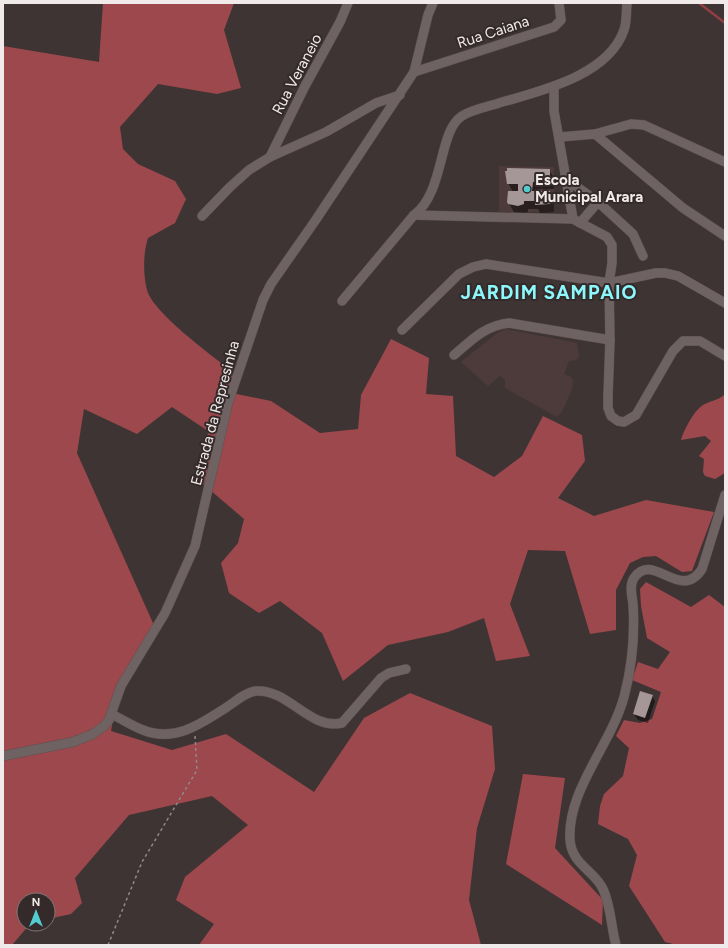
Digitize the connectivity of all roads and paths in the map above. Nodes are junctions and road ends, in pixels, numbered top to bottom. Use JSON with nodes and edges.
{"nodes":[{"id":1,"x":348,"y":3,"type":"edge"},
{"id":2,"x":433,"y":3,"type":"edge"},
{"id":3,"x":559,"y":3,"type":"edge"},
{"id":4,"x":627,"y":3,"type":"edge"},
{"id":5,"x":414,"y":72,"type":"junction"},
{"id":6,"x":554,"y":86,"type":"junction"},
{"id":7,"x":400,"y":95,"type":"junction"},
{"id":8,"x":595,"y":134,"type":"junction"},
{"id":9,"x":560,"y":137,"type":"junction"},
{"id":10,"x":270,"y":157,"type":"junction"},
{"id":11,"x":725,"y":162,"type":"edge"},
{"id":12,"x":566,"y":179,"type":"junction"},
{"id":13,"x":598,"y":202,"type":"junction"},
{"id":14,"x":414,"y":215,"type":"junction"},
{"id":15,"x":202,"y":216,"type":"dead end"},
{"id":16,"x":577,"y":221,"type":"junction"},
{"id":17,"x":724,"y":232,"type":"edge"},
{"id":18,"x":643,"y":256,"type":"dead end"},
{"id":19,"x":609,"y":283,"type":"junction"},
{"id":20,"x":342,"y":301,"type":"dead end"},
{"id":21,"x":725,"y":303,"type":"edge"},
{"id":22,"x":402,"y":330,"type":"dead end"},
{"id":23,"x":610,"y":340,"type":"junction"},
{"id":24,"x":454,"y":355,"type":"dead end"},
{"id":25,"x":725,"y":356,"type":"edge"},
{"id":26,"x":725,"y":495,"type":"edge"},
{"id":27,"x":406,"y":669,"type":"dead end"},
{"id":28,"x":111,"y":714,"type":"junction"},
{"id":29,"x":195,"y":727,"type":"junction"},
{"id":30,"x":3,"y":756,"type":"edge"},
{"id":31,"x":108,"y":945,"type":"edge"},
{"id":32,"x":616,"y":945,"type":"edge"}],
"edges":[{"from":1,"to":10,"type":"street","name":"Rua Veraneio"},
{"from":2,"to":5,"type":"street","name":"Estrada da Represinha"},
{"from":3,"to":5,"type":"street","name":"Rua Caiana"},
{"from":4,"to":6,"type":"street"},
{"from":5,"to":7,"type":"street","name":"Estrada da Represinha"},
{"from":6,"to":9,"type":"street"},
{"from":6,"to":14,"type":"street"},
{"from":7,"to":10,"type":"street"},
{"from":7,"to":28,"type":"street","name":"Estrada da Represinha"},
{"from":8,"to":9,"type":"street"},
{"from":8,"to":11,"type":"street"},
{"from":8,"to":17,"type":"street"},
{"from":9,"to":12,"type":"street"},
{"from":10,"to":15,"type":"street"},
{"from":12,"to":13,"type":"street"},
{"from":12,"to":16,"type":"street"},
{"from":13,"to":16,"type":"street"},
{"from":13,"to":18,"type":"street"},
{"from":14,"to":16,"type":"street"},
{"from":14,"to":20,"type":"street"},
{"from":16,"to":19,"type":"street"},
{"from":19,"to":21,"type":"street"},
{"from":19,"to":22,"type":"street"},
{"from":19,"to":23,"type":"street"},
{"from":23,"to":24,"type":"street"},
{"from":23,"to":25,"type":"street"},
{"from":26,"to":32,"type":"street"},
{"from":27,"to":29,"type":"street"},
{"from":28,"to":29,"type":"street"},
{"from":28,"to":30,"type":"street","name":"Estrada da Represinha"},
{"from":29,"to":31,"type":"path"}]}
